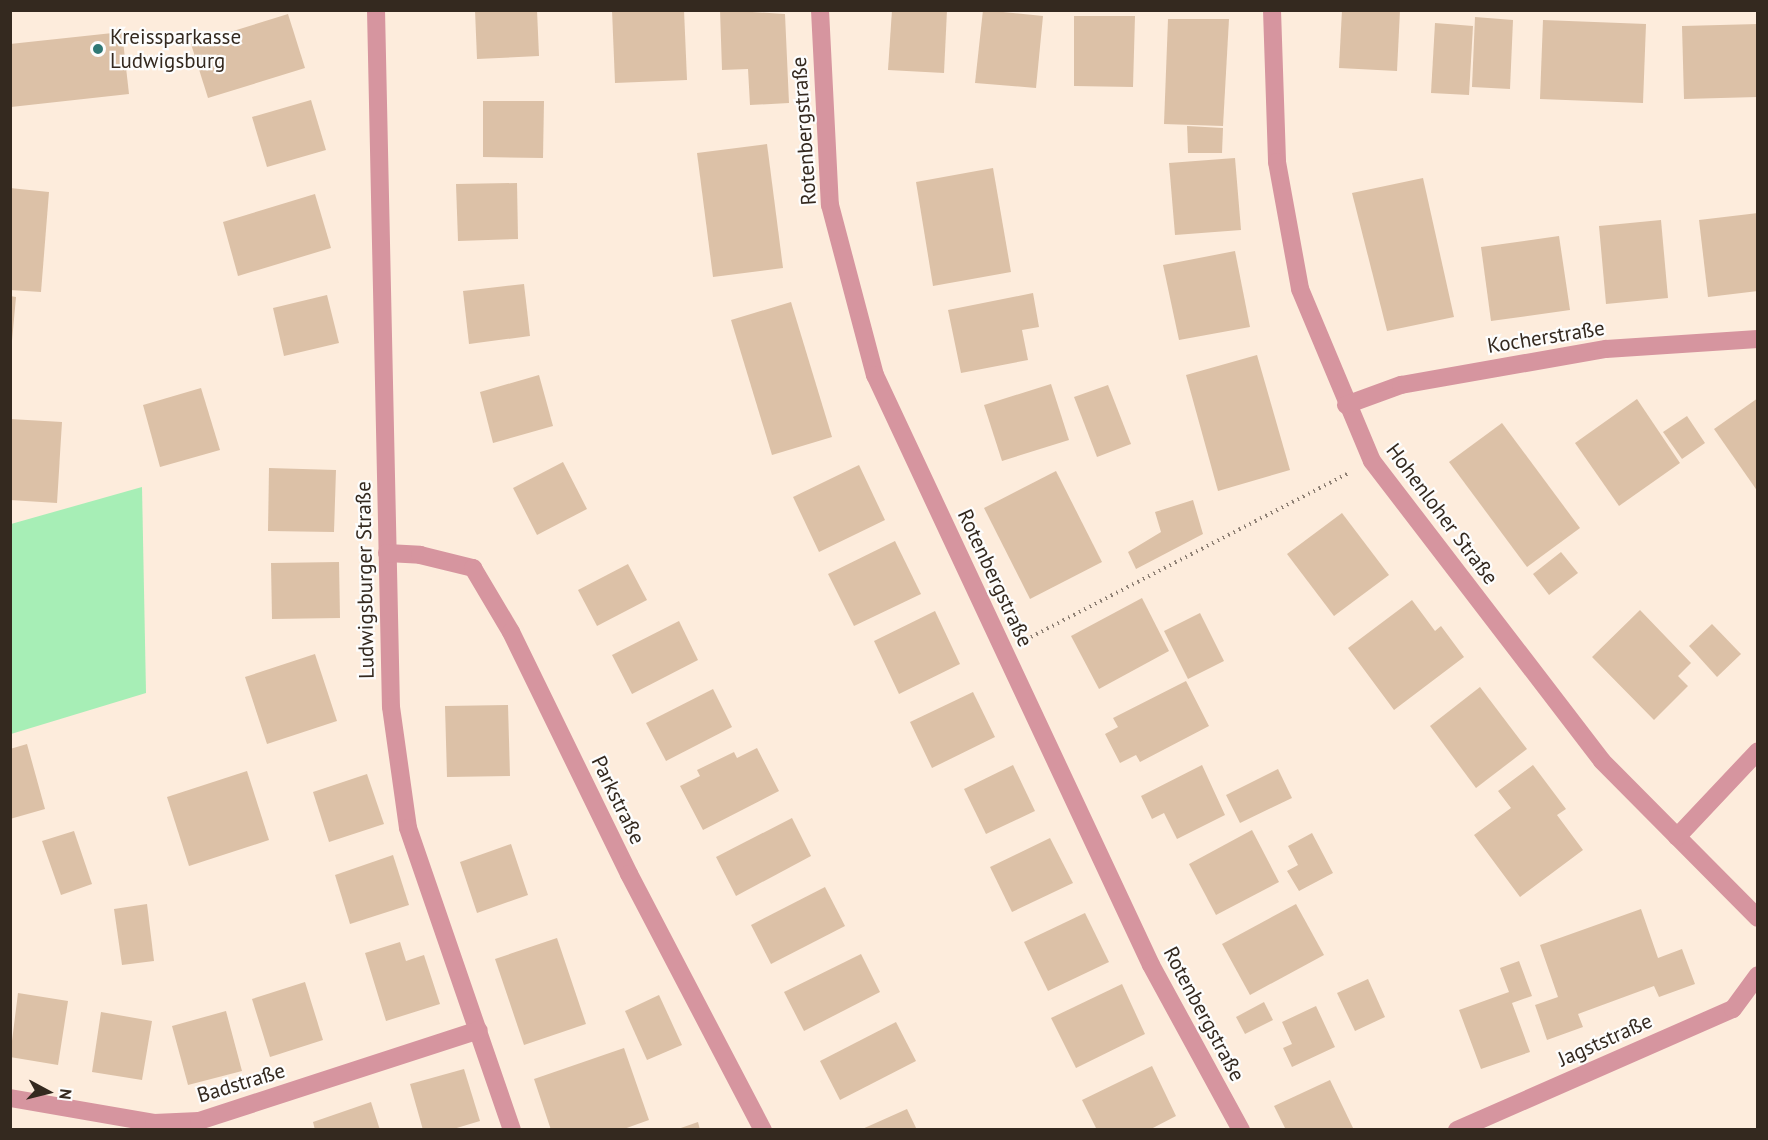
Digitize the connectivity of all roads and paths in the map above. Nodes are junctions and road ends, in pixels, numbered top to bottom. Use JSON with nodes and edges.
{"nodes":[{"id":1,"x":376,"y":10,"type":"edge"},
{"id":2,"x":820,"y":10,"type":"edge"},
{"id":3,"x":1272,"y":10,"type":"edge"},
{"id":4,"x":1758,"y":339,"type":"edge"},
{"id":5,"x":1346,"y":405,"type":"junction"},
{"id":6,"x":1372,"y":462,"type":"junction"},
{"id":7,"x":387,"y":553,"type":"junction"},
{"id":8,"x":1004,"y":651,"type":"junction"},
{"id":9,"x":1758,"y":751,"type":"edge"},
{"id":10,"x":1677,"y":837,"type":"junction"},
{"id":11,"x":1758,"y":918,"type":"edge"},
{"id":12,"x":1758,"y":975,"type":"edge"},
{"id":13,"x":478,"y":1030,"type":"junction"},
{"id":14,"x":10,"y":1098,"type":"edge"},
{"id":15,"x":512,"y":1130,"type":"edge"},
{"id":16,"x":763,"y":1130,"type":"edge"},
{"id":17,"x":1241,"y":1130,"type":"edge"},
{"id":18,"x":1457,"y":1130,"type":"edge"}],
"edges":[{"from":1,"to":7,"type":"street","name":"Ludwigsburger Straße"},
{"from":2,"to":8,"type":"street","name":"Rotenbergstraße"},
{"from":3,"to":5,"type":"street","name":"Hohenloher Straße"},
{"from":4,"to":5,"type":"street","name":"Kocherstraße"},
{"from":5,"to":6,"type":"street","name":"Hohenloher Straße"},
{"from":6,"to":8,"type":"path"},
{"from":6,"to":10,"type":"street","name":"Hohenloher Straße"},
{"from":7,"to":13,"type":"street","name":"Ludwigsburger Straße"},
{"from":7,"to":16,"type":"street","name":"Parkstraße"},
{"from":8,"to":17,"type":"street","name":"Rotenbergstraße"},
{"from":9,"to":10,"type":"street"},
{"from":10,"to":11,"type":"street","name":"Hohenloher Straße"},
{"from":12,"to":18,"type":"street","name":"Jagststraße"},
{"from":13,"to":14,"type":"street","name":"Badstraße"},
{"from":13,"to":15,"type":"street","name":"Ludwigsburger Straße"}]}
